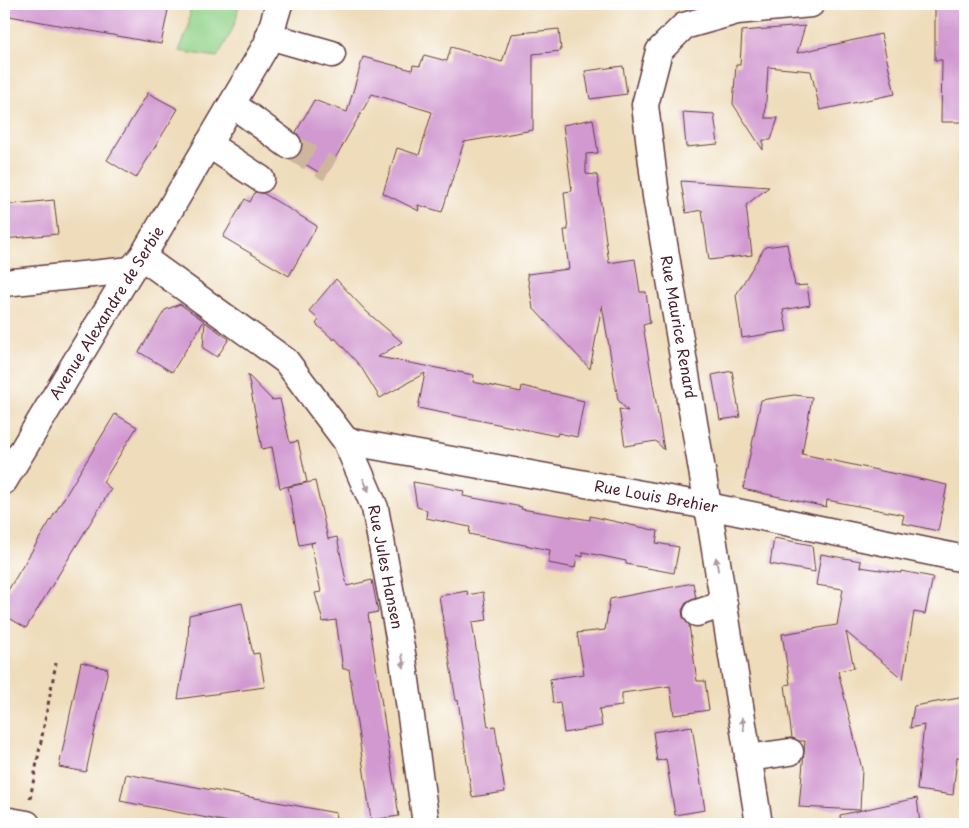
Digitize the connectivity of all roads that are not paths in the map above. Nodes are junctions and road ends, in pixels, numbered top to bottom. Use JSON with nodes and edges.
{"nodes":[{"id":1,"x":279,"y":4,"type":"edge"},
{"id":2,"x":811,"y":4,"type":"edge"},
{"id":3,"x":269,"y":36,"type":"junction"},
{"id":4,"x":332,"y":54,"type":"dead end"},
{"id":5,"x":232,"y":104,"type":"junction"},
{"id":6,"x":208,"y":144,"type":"junction"},
{"id":7,"x":288,"y":145,"type":"tunnel mouth"},
{"id":8,"x":261,"y":179,"type":"dead end"},
{"id":9,"x":137,"y":264,"type":"junction"},
{"id":10,"x":4,"y":283,"type":"edge"},
{"id":11,"x":346,"y":441,"type":"junction"},
{"id":12,"x":4,"y":480,"type":"edge"},
{"id":13,"x":708,"y":506,"type":"junction"},
{"id":14,"x":965,"y":559,"type":"edge"},
{"id":15,"x":724,"y":604,"type":"junction"},
{"id":16,"x":697,"y":613,"type":"dead end"},
{"id":17,"x":790,"y":752,"type":"dead end"},
{"id":18,"x":748,"y":758,"type":"junction"},
{"id":19,"x":4,"y":820,"type":"edge"},
{"id":20,"x":26,"y":824,"type":"edge"},
{"id":21,"x":426,"y":824,"type":"edge"},
{"id":22,"x":758,"y":824,"type":"edge"}],
"edges":[{"from":1,"to":3,"type":"street","name":"Avenue Alexandre de Serbie"},
{"from":2,"to":13,"type":"street","name":"Rue Maurice Renard"},
{"from":3,"to":4,"type":"street"},
{"from":3,"to":5,"type":"street","name":"Avenue Alexandre de Serbie"},
{"from":5,"to":6,"type":"street","name":"Avenue Alexandre de Serbie"},
{"from":5,"to":7,"type":"street"},
{"from":6,"to":8,"type":"street"},
{"from":6,"to":9,"type":"street","name":"Avenue Alexandre de Serbie"},
{"from":9,"to":10,"type":"street"},
{"from":9,"to":11,"type":"street","name":"Rue Jules Hansen"},
{"from":9,"to":12,"type":"street","name":"Avenue Alexandre de Serbie"},
{"from":11,"to":13,"type":"street","name":"Rue Louis Brehier"},
{"from":11,"to":21,"type":"street","name":"Rue Jules Hansen","one_way":true},
{"from":13,"to":14,"type":"street","name":"Rue Louis Brehier"},
{"from":15,"to":13,"type":"street","name":"Rue Maurice Renard","one_way":true},
{"from":15,"to":16,"type":"street"},
{"from":18,"to":15,"type":"street","name":"Rue Maurice Renard","one_way":true},
{"from":17,"to":18,"type":"street"},
{"from":18,"to":22,"type":"street","name":"Rue Maurice Renard"},
{"from":19,"to":20,"type":"street"}]}
